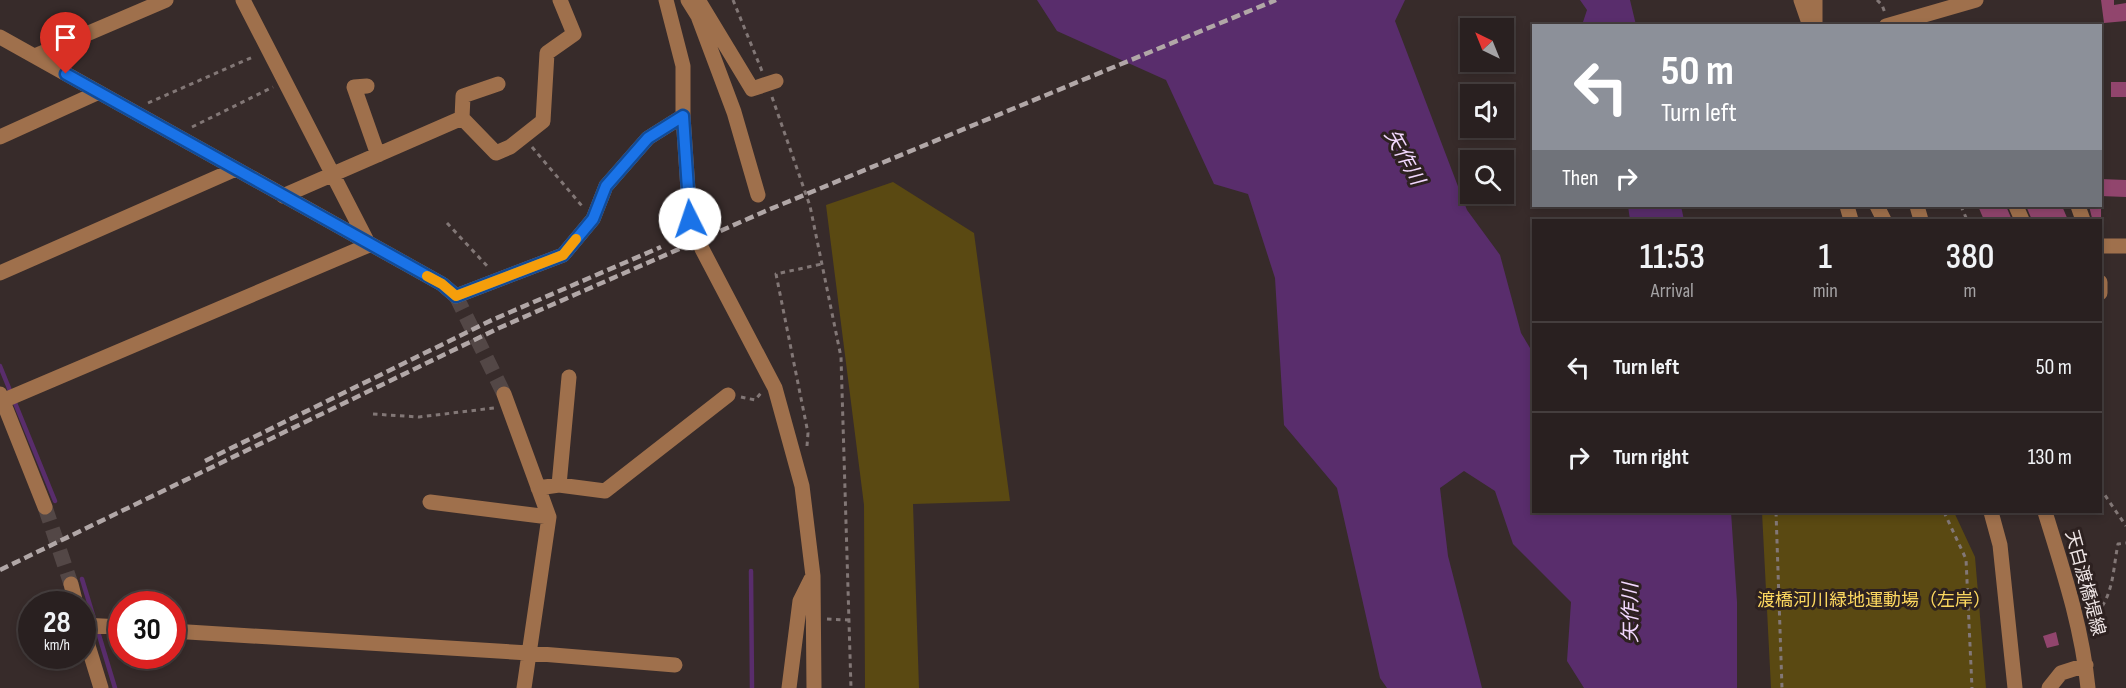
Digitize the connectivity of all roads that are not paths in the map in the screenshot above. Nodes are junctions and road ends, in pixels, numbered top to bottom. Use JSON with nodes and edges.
{"nodes":[{"id":1,"x":166,"y":0,"type":"edge"},
{"id":2,"x":243,"y":0,"type":"edge"},
{"id":3,"x":560,"y":0,"type":"edge"},
{"id":4,"x":666,"y":0,"type":"edge"},
{"id":5,"x":688,"y":0,"type":"edge"},
{"id":6,"x":699,"y":0,"type":"edge"},
{"id":7,"x":1800,"y":0,"type":"edge"},
{"id":8,"x":1815,"y":0,"type":"edge"},
{"id":9,"x":1976,"y":0,"type":"edge"},
{"id":10,"x":1943,"y":4,"type":"edge"},
{"id":11,"x":1809,"y":24,"type":"edge"},
{"id":12,"x":1815,"y":24,"type":"edge"},
{"id":13,"x":1891,"y":24,"type":"edge"},
{"id":14,"x":0,"y":37,"type":"edge"},
{"id":15,"x":35,"y":56,"type":"junction"},
{"id":16,"x":772,"y":83,"type":"road end"},
{"id":17,"x":498,"y":84,"type":"dead end"},
{"id":18,"x":367,"y":86,"type":"dead end"},
{"id":19,"x":97,"y":93,"type":"junction"},
{"id":20,"x":683,"y":116,"type":"junction"},
{"id":21,"x":462,"y":118,"type":"junction"},
{"id":22,"x":0,"y":137,"type":"edge"},
{"id":23,"x":378,"y":155,"type":"junction"},
{"id":24,"x":236,"y":170,"type":"junction"},
{"id":25,"x":333,"y":174,"type":"junction"},
{"id":26,"x":758,"y":195,"type":"dead end"},
{"id":27,"x":283,"y":196,"type":"junction"},
{"id":28,"x":690,"y":219,"type":"tunnel mouth"},
{"id":29,"x":369,"y":245,"type":"junction"},
{"id":30,"x":2102,"y":246,"type":"edge"},
{"id":31,"x":2126,"y":246,"type":"edge"},
{"id":32,"x":702,"y":249,"type":"tunnel mouth"},
{"id":33,"x":0,"y":273,"type":"edge"},
{"id":34,"x":569,"y":377,"type":"dead end"},
{"id":35,"x":728,"y":394,"type":"road end"},
{"id":36,"x":1,"y":399,"type":"edge"},
{"id":37,"x":506,"y":400,"type":"tunnel mouth"},
{"id":38,"x":559,"y":485,"type":"junction"},
{"id":39,"x":538,"y":488,"type":"junction"},
{"id":40,"x":430,"y":502,"type":"dead end"},
{"id":41,"x":45,"y":507,"type":"tunnel mouth"},
{"id":42,"x":1991,"y":513,"type":"edge"},
{"id":43,"x":2045,"y":513,"type":"edge"},
{"id":44,"x":549,"y":517,"type":"junction"},
{"id":45,"x":813,"y":576,"type":"junction"},
{"id":46,"x":70,"y":584,"type":"tunnel mouth"},
{"id":47,"x":72,"y":591,"type":"edge"},
{"id":48,"x":186,"y":632,"type":"edge"},
{"id":49,"x":529,"y":653,"type":"junction"},
{"id":50,"x":675,"y":665,"type":"dead end"},
{"id":51,"x":2086,"y":665,"type":"junction"},
{"id":52,"x":94,"y":669,"type":"edge"},
{"id":53,"x":100,"y":688,"type":"edge"},
{"id":54,"x":524,"y":688,"type":"edge"},
{"id":55,"x":789,"y":688,"type":"edge"},
{"id":56,"x":813,"y":688,"type":"edge"},
{"id":57,"x":2015,"y":688,"type":"edge"},
{"id":58,"x":2049,"y":688,"type":"edge"},
{"id":59,"x":2088,"y":688,"type":"edge"}],
"edges":[{"from":1,"to":15,"type":"street"},
{"from":2,"to":25,"type":"street"},
{"from":3,"to":21,"type":"street"},
{"from":4,"to":20,"type":"street"},
{"from":5,"to":26,"type":"street"},
{"from":6,"to":16,"type":"street"},
{"from":7,"to":11,"type":"street"},
{"from":8,"to":12,"type":"street"},
{"from":9,"to":10,"type":"street"},
{"from":10,"to":13,"type":"street"},
{"from":14,"to":15,"type":"street"},
{"from":15,"to":19,"type":"street"},
{"from":17,"to":21,"type":"street"},
{"from":18,"to":23,"type":"street"},
{"from":19,"to":22,"type":"street"},
{"from":19,"to":24,"type":"street"},
{"from":20,"to":28,"type":"street"},
{"from":20,"to":29,"type":"street"},
{"from":21,"to":23,"type":"street"},
{"from":23,"to":25,"type":"street"},
{"from":24,"to":27,"type":"street"},
{"from":24,"to":33,"type":"street"},
{"from":25,"to":27,"type":"street"},
{"from":25,"to":29,"type":"street"},
{"from":27,"to":29,"type":"street"},
{"from":29,"to":36,"type":"street"},
{"from":30,"to":31,"type":"street"},
{"from":32,"to":45,"type":"street"},
{"from":34,"to":38,"type":"street"},
{"from":35,"to":38,"type":"street"},
{"from":36,"to":41,"type":"street"},
{"from":37,"to":39,"type":"street"},
{"from":38,"to":39,"type":"street"},
{"from":39,"to":44,"type":"street"},
{"from":40,"to":44,"type":"street"},
{"from":42,"to":57,"type":"street"},
{"from":43,"to":51,"type":"street","name":"天白渡橋堤線"},
{"from":44,"to":49,"type":"street"},
{"from":45,"to":55,"type":"street"},
{"from":45,"to":56,"type":"street"},
{"from":46,"to":47,"type":"street"},
{"from":48,"to":49,"type":"street"},
{"from":49,"to":50,"type":"street"},
{"from":49,"to":54,"type":"street"},
{"from":51,"to":58,"type":"street"},
{"from":51,"to":59,"type":"street","name":"天白渡橋堤線"},
{"from":52,"to":53,"type":"street"}]}
